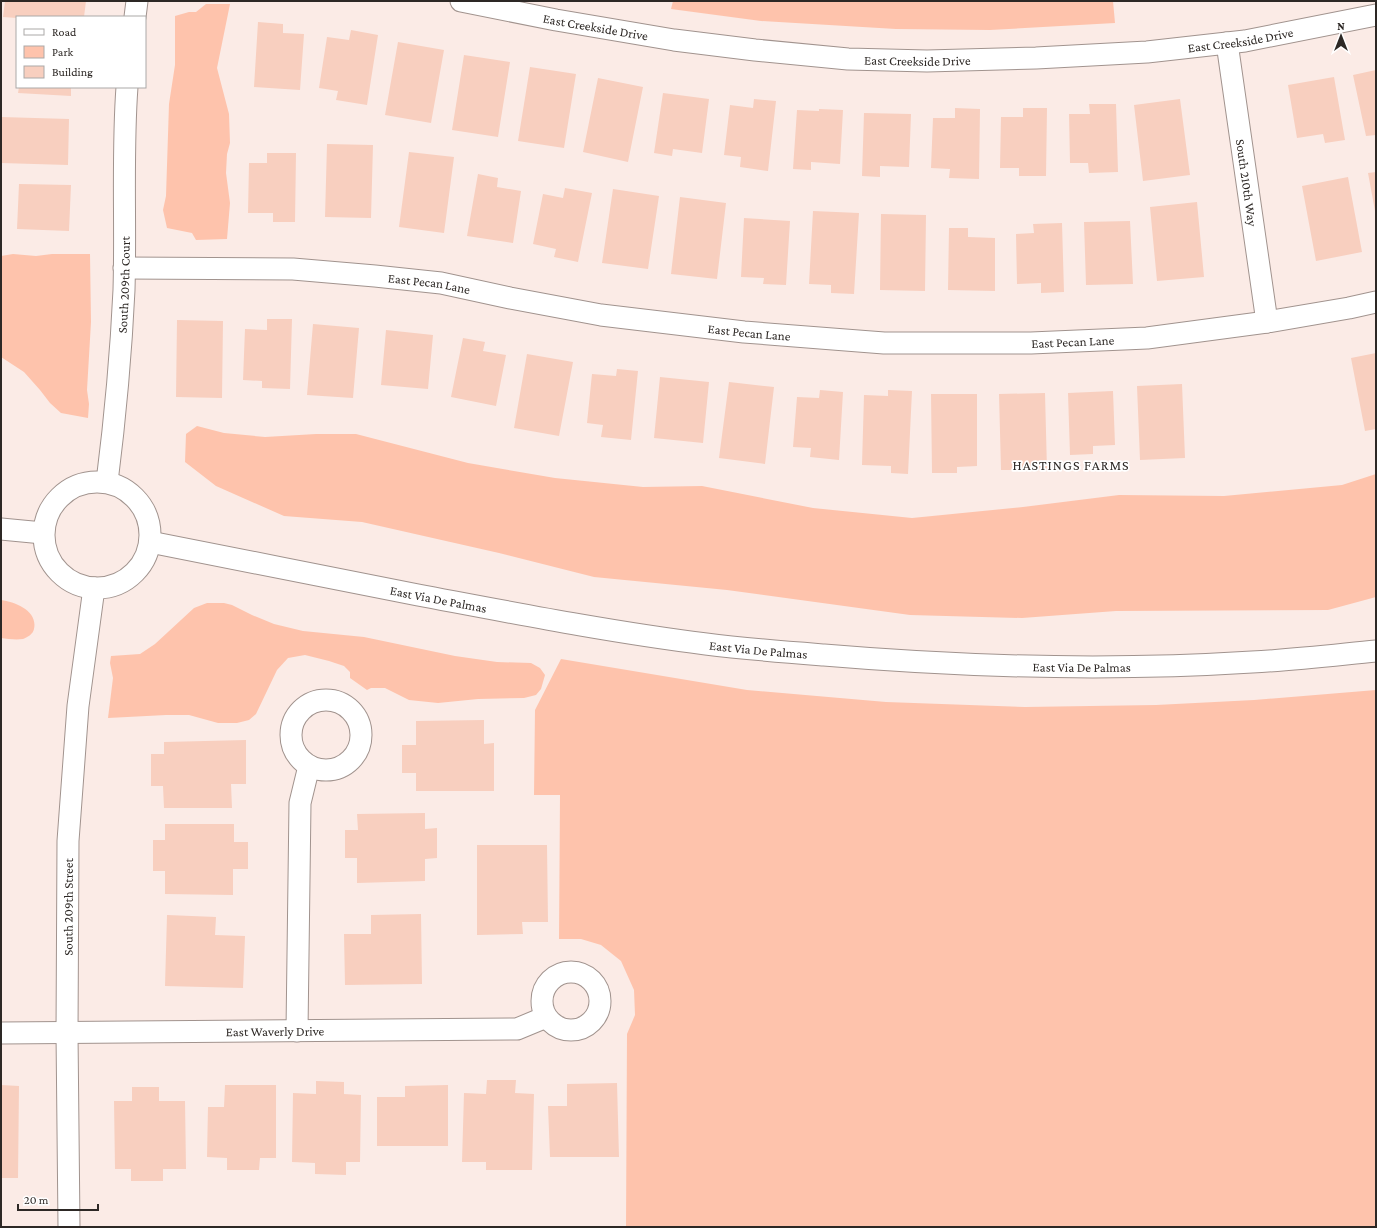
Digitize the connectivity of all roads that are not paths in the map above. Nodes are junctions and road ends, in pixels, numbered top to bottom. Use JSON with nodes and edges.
{"nodes":[{"id":1,"x":137,"y":1,"type":"edge"},
{"id":2,"x":461,"y":1,"type":"edge"},
{"id":3,"x":1376,"y":15,"type":"edge"},
{"id":4,"x":135,"y":16,"type":"edge"},
{"id":5,"x":1227,"y":43,"type":"junction"},
{"id":6,"x":127,"y":88,"type":"edge"},
{"id":7,"x":124,"y":268,"type":"junction"},
{"id":8,"x":1376,"y":302,"type":"edge"},
{"id":9,"x":1267,"y":322,"type":"junction"},
{"id":10,"x":107,"y":482,"type":"junction"},
{"id":11,"x":1,"y":528,"type":"edge"},
{"id":12,"x":43,"y":533,"type":"junction"},
{"id":13,"x":150,"y":542,"type":"junction"},
{"id":14,"x":94,"y":588,"type":"junction"},
{"id":15,"x":1376,"y":651,"type":"edge"},
{"id":16,"x":309,"y":766,"type":"dead end"},
{"id":17,"x":546,"y":1017,"type":"dead end"},
{"id":18,"x":297,"y":1031,"type":"junction"},
{"id":19,"x":1,"y":1033,"type":"edge"},
{"id":20,"x":67,"y":1033,"type":"junction"},
{"id":21,"x":69,"y":1227,"type":"edge"}],
"edges":[{"from":1,"to":4,"type":"street"},
{"from":2,"to":5,"type":"street","name":"East Creekside Drive"},
{"from":3,"to":5,"type":"street","name":"East Creekside Drive"},
{"from":5,"to":9,"type":"street","name":"South 210th Way"},
{"from":6,"to":7,"type":"street","name":"South 209th Court"},
{"from":7,"to":9,"type":"street","name":"East Pecan Lane"},
{"from":7,"to":10,"type":"street","name":"South 209th Court"},
{"from":8,"to":9,"type":"street","name":"East Pecan Lane"},
{"from":10,"to":12,"type":"street"},
{"from":10,"to":13,"type":"street"},
{"from":11,"to":12,"type":"street"},
{"from":12,"to":14,"type":"street"},
{"from":13,"to":14,"type":"street"},
{"from":13,"to":15,"type":"street","name":"East Via De Palmas"},
{"from":14,"to":20,"type":"street","name":"South 209th Street"},
{"from":16,"to":18,"type":"street"},
{"from":17,"to":18,"type":"street","name":"East Waverly Drive"},
{"from":18,"to":20,"type":"street","name":"East Waverly Drive"},
{"from":19,"to":20,"type":"street","name":"East Waverly Drive"},
{"from":20,"to":21,"type":"street","name":"South 209th Street"}]}
